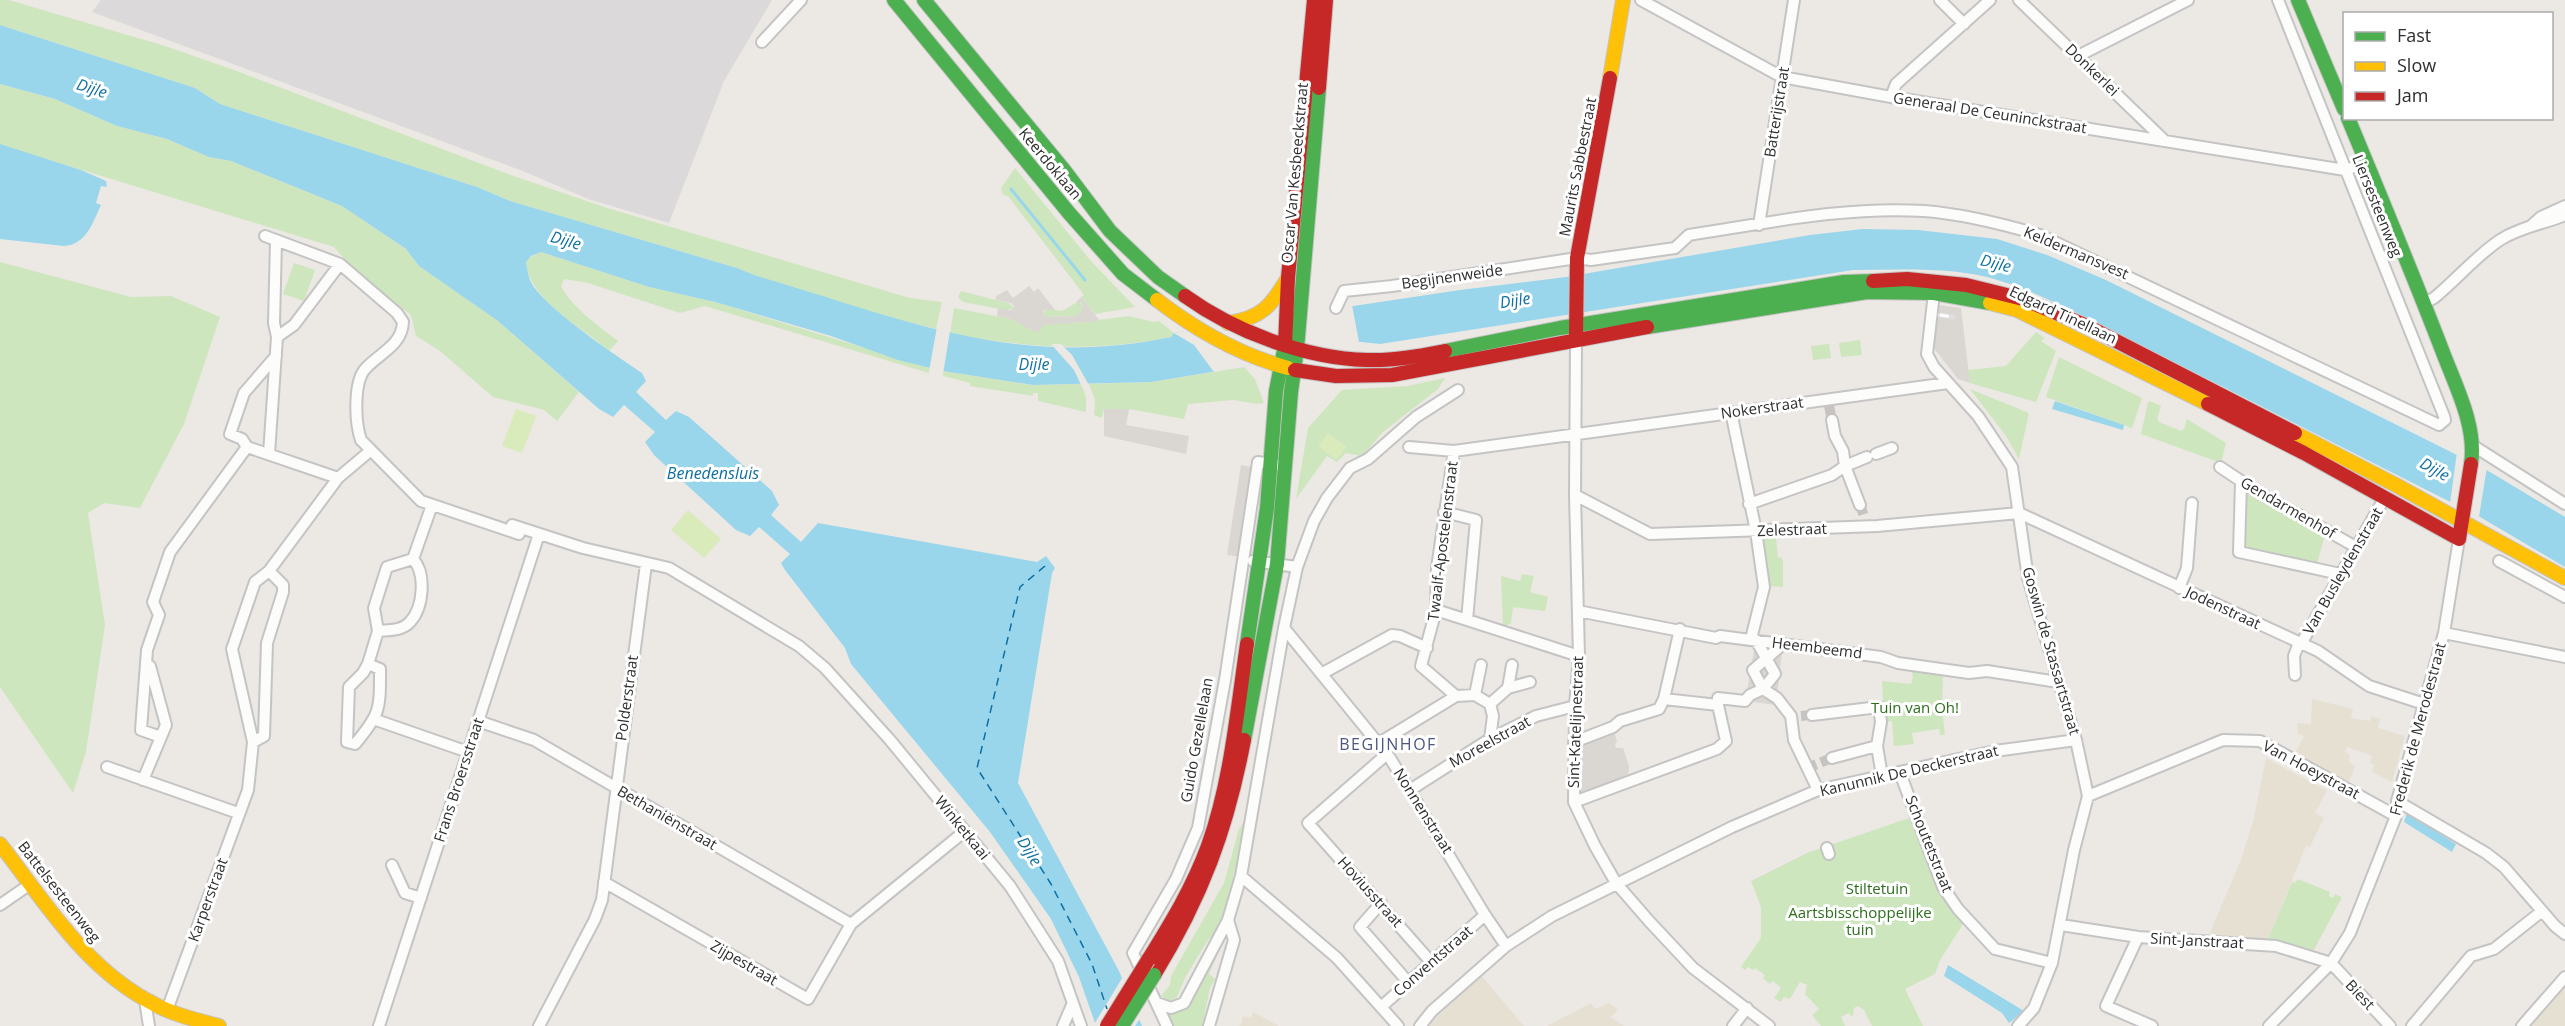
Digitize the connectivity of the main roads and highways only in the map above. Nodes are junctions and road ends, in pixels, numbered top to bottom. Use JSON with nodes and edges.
{"nodes":[{"id":1,"x":894,"y":0,"type":"edge"},
{"id":2,"x":924,"y":0,"type":"edge"},
{"id":3,"x":1314,"y":0,"type":"edge"},
{"id":4,"x":1326,"y":0,"type":"edge"},
{"id":5,"x":1623,"y":0,"type":"edge"},
{"id":6,"x":2298,"y":0,"type":"edge"},
{"id":7,"x":2343,"y":107,"type":"edge"},
{"id":8,"x":2349,"y":120,"type":"edge"},
{"id":9,"x":1288,"y":279,"type":"junction"},
{"id":10,"x":1931,"y":286,"type":"junction"},
{"id":11,"x":1293,"y":314,"type":"junction"},
{"id":12,"x":1576,"y":320,"type":"junction"},
{"id":13,"x":1230,"y":323,"type":"junction"},
{"id":14,"x":1576,"y":340,"type":"junction"},
{"id":15,"x":1293,"y":356,"type":"junction"},
{"id":16,"x":1277,"y":363,"type":"junction"},
{"id":17,"x":1272,"y":464,"type":"junction"},
{"id":18,"x":2462,"y":515,"type":"junction"},
{"id":19,"x":2459,"y":539,"type":"joint"},
{"id":20,"x":2565,"y":578,"type":"edge"},
{"id":21,"x":0,"y":844,"type":"edge"},
{"id":22,"x":219,"y":1026,"type":"edge"},
{"id":23,"x":1107,"y":1026,"type":"edge"},
{"id":24,"x":1122,"y":1026,"type":"edge"}],
"edges":[{"from":1,"to":16,"type":"main road","name":"Keerdoklaan"},
{"from":2,"to":13,"type":"main road","name":"Keerdoklaan"},
{"from":3,"to":9,"type":"main road","name":"Oscar Van Kesbeeckstraat"},
{"from":4,"to":11,"type":"main road","name":"Oscar Van Kesbeeckstraat"},
{"from":5,"to":12,"type":"main road","name":"Maurits Sabbestraat"},
{"from":6,"to":7,"type":"main road"},
{"from":8,"to":18,"type":"main road","name":"Liersesteenweg"},
{"from":9,"to":11,"type":"main road","name":"Oscar Van Kesbeeckstraat"},
{"from":9,"to":13,"type":"main road"},
{"from":10,"to":12,"type":"main road","name":"Edgard Tinellaan"},
{"from":10,"to":14,"type":"main road","name":"Edgard Tinellaan"},
{"from":10,"to":18,"type":"main road","name":"Edgard Tinellaan"},
{"from":10,"to":19,"type":"main road","name":"Edgard Tinellaan"},
{"from":11,"to":15,"type":"main road","name":"Oscar Van Kesbeeckstraat"},
{"from":12,"to":14,"type":"main road","name":"Maurits Sabbestraat"},
{"from":12,"to":15,"type":"main road"},
{"from":13,"to":15,"type":"main road","name":"Keerdoklaan"},
{"from":14,"to":15,"type":"main road"},
{"from":15,"to":16,"type":"main road","name":"Guido Gezellelaan"},
{"from":15,"to":16,"type":"main road"},
{"from":15,"to":17,"type":"main road","name":"Guido Gezellelaan"},
{"from":16,"to":17,"type":"main road","name":"Guido Gezellelaan"},
{"from":17,"to":23,"type":"main road","name":"Guido Gezellelaan","bridge":true},
{"from":17,"to":24,"type":"main road","name":"Guido Gezellelaan","bridge":true},
{"from":18,"to":19,"type":"main road","name":"Liersesteenweg"},
{"from":18,"to":20,"type":"main road","name":"Edgard Tinellaan"},
{"from":21,"to":22,"type":"main road","name":"Battelsesteenweg"}]}
